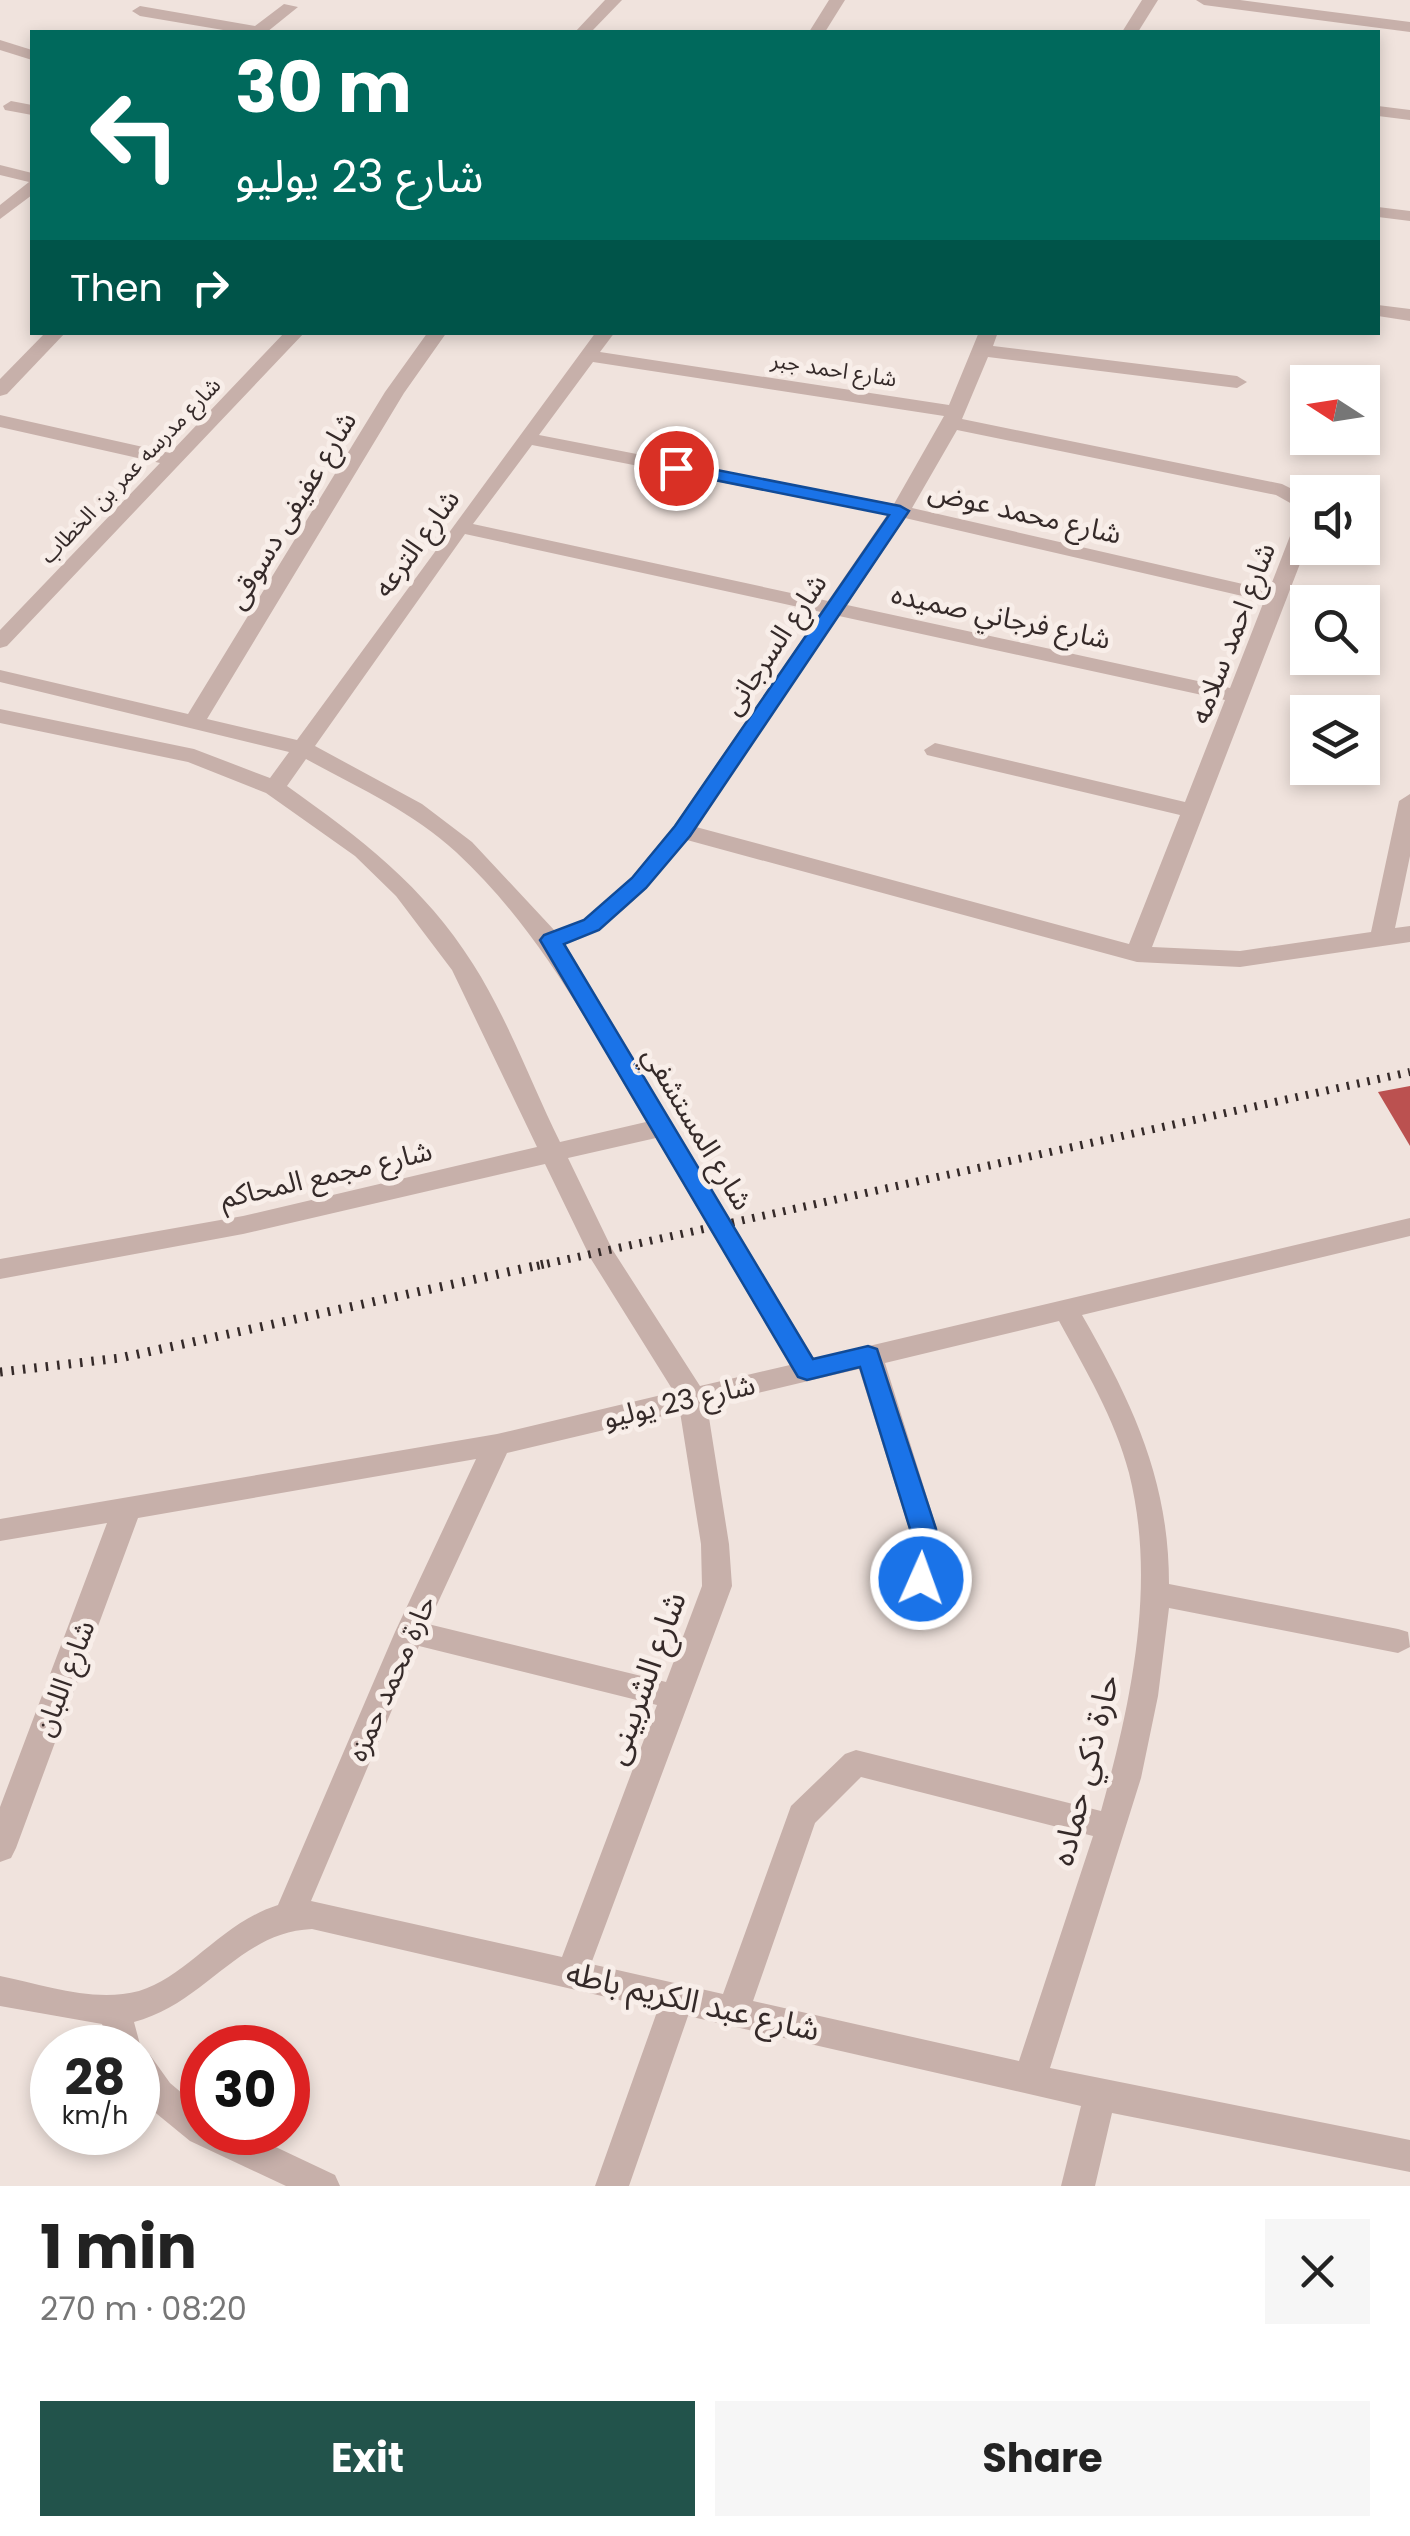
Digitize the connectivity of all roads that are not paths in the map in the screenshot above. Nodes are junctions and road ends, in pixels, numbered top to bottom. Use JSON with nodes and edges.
{"nodes":[{"id":1,"x":614,"y":0,"type":"edge"},
{"id":2,"x":837,"y":0,"type":"edge"},
{"id":3,"x":1150,"y":0,"type":"edge"},
{"id":4,"x":1204,"y":0,"type":"edge"},
{"id":5,"x":290,"y":7,"type":"dead end"},
{"id":6,"x":140,"y":11,"type":"dead end"},
{"id":7,"x":1410,"y":27,"type":"edge"},
{"id":8,"x":247,"y":30,"type":"edge"},
{"id":9,"x":261,"y":30,"type":"edge"},
{"id":10,"x":585,"y":30,"type":"edge"},
{"id":11,"x":818,"y":30,"type":"edge"},
{"id":12,"x":1131,"y":30,"type":"edge"},
{"id":13,"x":0,"y":45,"type":"edge"},
{"id":14,"x":30,"y":54,"type":"edge"},
{"id":15,"x":11,"y":106,"type":"dead end"},
{"id":16,"x":30,"y":110,"type":"edge"},
{"id":17,"x":1380,"y":111,"type":"edge"},
{"id":18,"x":1410,"y":115,"type":"edge"},
{"id":19,"x":0,"y":170,"type":"edge"},
{"id":20,"x":30,"y":178,"type":"edge"},
{"id":21,"x":30,"y":189,"type":"edge"},
{"id":22,"x":1380,"y":212,"type":"edge"},
{"id":23,"x":0,"y":214,"type":"edge"},
{"id":24,"x":1410,"y":216,"type":"edge"},
{"id":25,"x":1380,"y":311,"type":"edge"},
{"id":26,"x":1410,"y":315,"type":"edge"},
{"id":27,"x":54,"y":335,"type":"edge"},
{"id":28,"x":293,"y":335,"type":"edge"},
{"id":29,"x":436,"y":335,"type":"edge"},
{"id":30,"x":604,"y":335,"type":"edge"},
{"id":31,"x":985,"y":341,"type":"edge"},
{"id":32,"x":588,"y":356,"type":"junction"},
{"id":33,"x":1237,"y":382,"type":"dead end"},
{"id":34,"x":0,"y":390,"type":"edge"},
{"id":35,"x":952,"y":418,"type":"junction"},
{"id":36,"x":0,"y":422,"type":"edge"},
{"id":37,"x":527,"y":438,"type":"junction"},
{"id":38,"x":175,"y":460,"type":"junction"},
{"id":39,"x":900,"y":511,"type":"junction"},
{"id":40,"x":460,"y":527,"type":"junction"},
{"id":41,"x":1274,"y":597,"type":"junction"},
{"id":42,"x":836,"y":609,"type":"junction"},
{"id":43,"x":0,"y":642,"type":"edge"},
{"id":44,"x":0,"y":676,"type":"edge"},
{"id":45,"x":1236,"y":696,"type":"junction"},
{"id":46,"x":0,"y":716,"type":"edge"},
{"id":47,"x":196,"y":720,"type":"junction"},
{"id":48,"x":302,"y":748,"type":"junction"},
{"id":49,"x":935,"y":750,"type":"dead end"},
{"id":50,"x":274,"y":788,"type":"junction"},
{"id":51,"x":1410,"y":801,"type":"edge"},
{"id":52,"x":1192,"y":811,"type":"junction"},
{"id":53,"x":682,"y":831,"type":"junction"},
{"id":54,"x":1410,"y":934,"type":"edge"},
{"id":55,"x":551,"y":940,"type":"junction"},
{"id":56,"x":1381,"y":940,"type":"junction"},
{"id":57,"x":1137,"y":954,"type":"junction"},
{"id":58,"x":663,"y":1127,"type":"junction"},
{"id":59,"x":553,"y":1152,"type":"junction"},
{"id":60,"x":1410,"y":1227,"type":"edge"},
{"id":61,"x":0,"y":1269,"type":"edge"},
{"id":62,"x":1066,"y":1310,"type":"junction"},
{"id":63,"x":868,"y":1356,"type":"junction"},
{"id":64,"x":807,"y":1370,"type":"junction"},
{"id":65,"x":692,"y":1397,"type":"junction"},
{"id":66,"x":497,"y":1445,"type":"junction"},
{"id":67,"x":127,"y":1508,"type":"junction"},
{"id":68,"x":0,"y":1530,"type":"edge"},
{"id":69,"x":1154,"y":1593,"type":"junction"},
{"id":70,"x":917,"y":1602,"type":"dead end"},
{"id":71,"x":410,"y":1632,"type":"junction"},
{"id":72,"x":1398,"y":1640,"type":"dead end"},
{"id":73,"x":676,"y":1696,"type":"junction"},
{"id":74,"x":1110,"y":1827,"type":"junction"},
{"id":75,"x":0,"y":1848,"type":"edge"},
{"id":76,"x":290,"y":1913,"type":"junction"},
{"id":77,"x":572,"y":1974,"type":"junction"},
{"id":78,"x":0,"y":1990,"type":"edge"},
{"id":79,"x":678,"y":1997,"type":"junction"},
{"id":80,"x":734,"y":2009,"type":"junction"},
{"id":81,"x":112,"y":2010,"type":"junction"},
{"id":82,"x":118,"y":2025,"type":"edge"},
{"id":83,"x":1030,"y":2077,"type":"junction"},
{"id":84,"x":1100,"y":2095,"type":"junction"},
{"id":85,"x":160,"y":2096,"type":"edge"},
{"id":86,"x":180,"y":2111,"type":"edge"},
{"id":87,"x":256,"y":2155,"type":"edge"},
{"id":88,"x":1410,"y":2156,"type":"edge"},
{"id":89,"x":323,"y":2186,"type":"edge"},
{"id":90,"x":612,"y":2186,"type":"edge"},
{"id":91,"x":1078,"y":2186,"type":"edge"}],
"edges":[{"from":1,"to":10,"type":"street"},
{"from":2,"to":11,"type":"street"},
{"from":3,"to":12,"type":"street"},
{"from":4,"to":7,"type":"street"},
{"from":5,"to":9,"type":"street"},
{"from":6,"to":8,"type":"street"},
{"from":13,"to":14,"type":"street"},
{"from":15,"to":16,"type":"street"},
{"from":17,"to":18,"type":"street"},
{"from":19,"to":20,"type":"street"},
{"from":21,"to":23,"type":"street"},
{"from":22,"to":24,"type":"street"},
{"from":25,"to":26,"type":"street"},
{"from":27,"to":34,"type":"street"},
{"from":28,"to":38,"type":"street","name":"شارع مدرسه عمر بن الخطاب"},
{"from":29,"to":47,"type":"street","name":"شارع عفيفى دسوقى"},
{"from":30,"to":32,"type":"street","name":"شارع الترعه"},
{"from":31,"to":33,"type":"street"},
{"from":31,"to":35,"type":"street","name":"شارع السرجانى"},
{"from":32,"to":35,"type":"street","name":"شارع احمد جبر"},
{"from":32,"to":37,"type":"street","name":"شارع الترعه"},
{"from":35,"to":39,"type":"street","name":"شارع السرجانى"},
{"from":35,"to":41,"type":"street","name":"شارع احمد سلامه"},
{"from":36,"to":38,"type":"street"},
{"from":37,"to":39,"type":"street","name":"شارع محمد عوض"},
{"from":37,"to":40,"type":"street","name":"شارع الترعه"},
{"from":38,"to":43,"type":"street","name":"شارع مدرسه عمر بن الخطاب"},
{"from":39,"to":41,"type":"street","name":"شارع محمد عوض"},
{"from":39,"to":42,"type":"street","name":"شارع السرجانى"},
{"from":40,"to":42,"type":"street","name":"شارع فرجاني صميده"},
{"from":40,"to":48,"type":"street","name":"شارع الترعه"},
{"from":41,"to":45,"type":"street","name":"شارع احمد سلامه"},
{"from":42,"to":45,"type":"street","name":"شارع فرجاني صميده"},
{"from":42,"to":53,"type":"street","name":"شارع السرجانى"},
{"from":44,"to":47,"type":"street","name":"شارع المستشفي"},
{"from":45,"to":52,"type":"street","name":"شارع احمد سلامه"},
{"from":46,"to":50,"type":"street"},
{"from":47,"to":48,"type":"street","name":"شارع المستشفي"},
{"from":48,"to":50,"type":"street","name":"شارع الترعه"},
{"from":48,"to":55,"type":"street","name":"شارع المستشفي"},
{"from":49,"to":52,"type":"street"},
{"from":50,"to":59,"type":"street"},
{"from":51,"to":56,"type":"street"},
{"from":52,"to":57,"type":"street","name":"شارع احمد سلامه"},
{"from":53,"to":55,"type":"street","name":"شارع السرجانى"},
{"from":53,"to":57,"type":"street"},
{"from":54,"to":56,"type":"street"},
{"from":55,"to":58,"type":"street","name":"شارع المستشفي"},
{"from":56,"to":57,"type":"street"},
{"from":58,"to":59,"type":"street","name":"شارع مجمع المحاكم"},
{"from":58,"to":64,"type":"street","name":"شارع المستشفي"},
{"from":59,"to":61,"type":"street","name":"شارع مجمع المحاكم"},
{"from":59,"to":65,"type":"street"},
{"from":60,"to":62,"type":"street","name":"شارع 23 يوليو"},
{"from":62,"to":63,"type":"street","name":"شارع 23 يوليو"},
{"from":62,"to":69,"type":"street","name":"حارة ذكي حماده"},
{"from":63,"to":64,"type":"street","name":"شارع 23 يوليو"},
{"from":63,"to":70,"type":"street"},
{"from":64,"to":65,"type":"street","name":"شارع 23 يوليو"},
{"from":65,"to":66,"type":"street","name":"شارع 23 يوليو"},
{"from":65,"to":73,"type":"street","name":"شارع الشربينى"},
{"from":66,"to":67,"type":"street","name":"شارع 23 يوليو"},
{"from":66,"to":71,"type":"street","name":"حارة محمد حمزه"},
{"from":67,"to":68,"type":"street","name":"شارع 23 يوليو"},
{"from":67,"to":75,"type":"street","name":"شارع اللبان"},
{"from":69,"to":72,"type":"street"},
{"from":69,"to":74,"type":"street","name":"حارة ذكي حماده"},
{"from":71,"to":73,"type":"street"},
{"from":71,"to":76,"type":"street","name":"حارة محمد حمزه"},
{"from":73,"to":77,"type":"street","name":"شارع الشربينى"},
{"from":74,"to":80,"type":"street"},
{"from":74,"to":83,"type":"street","name":"حارة ذكي حماده"},
{"from":76,"to":77,"type":"street","name":"شارع عبد الكريم باطه"},
{"from":76,"to":81,"type":"street"},
{"from":77,"to":79,"type":"street","name":"شارع عبد الكريم باطه"},
{"from":78,"to":81,"type":"street"},
{"from":79,"to":80,"type":"street","name":"شارع عبد الكريم باطه"},
{"from":79,"to":90,"type":"street"},
{"from":80,"to":83,"type":"street","name":"شارع عبد الكريم باطه"},
{"from":81,"to":82,"type":"street"},
{"from":83,"to":84,"type":"street","name":"شارع عبد الكريم باطه"},
{"from":84,"to":88,"type":"street","name":"شارع عبد الكريم باطه"},
{"from":84,"to":91,"type":"street"},
{"from":85,"to":86,"type":"street"},
{"from":87,"to":89,"type":"street"}]}
